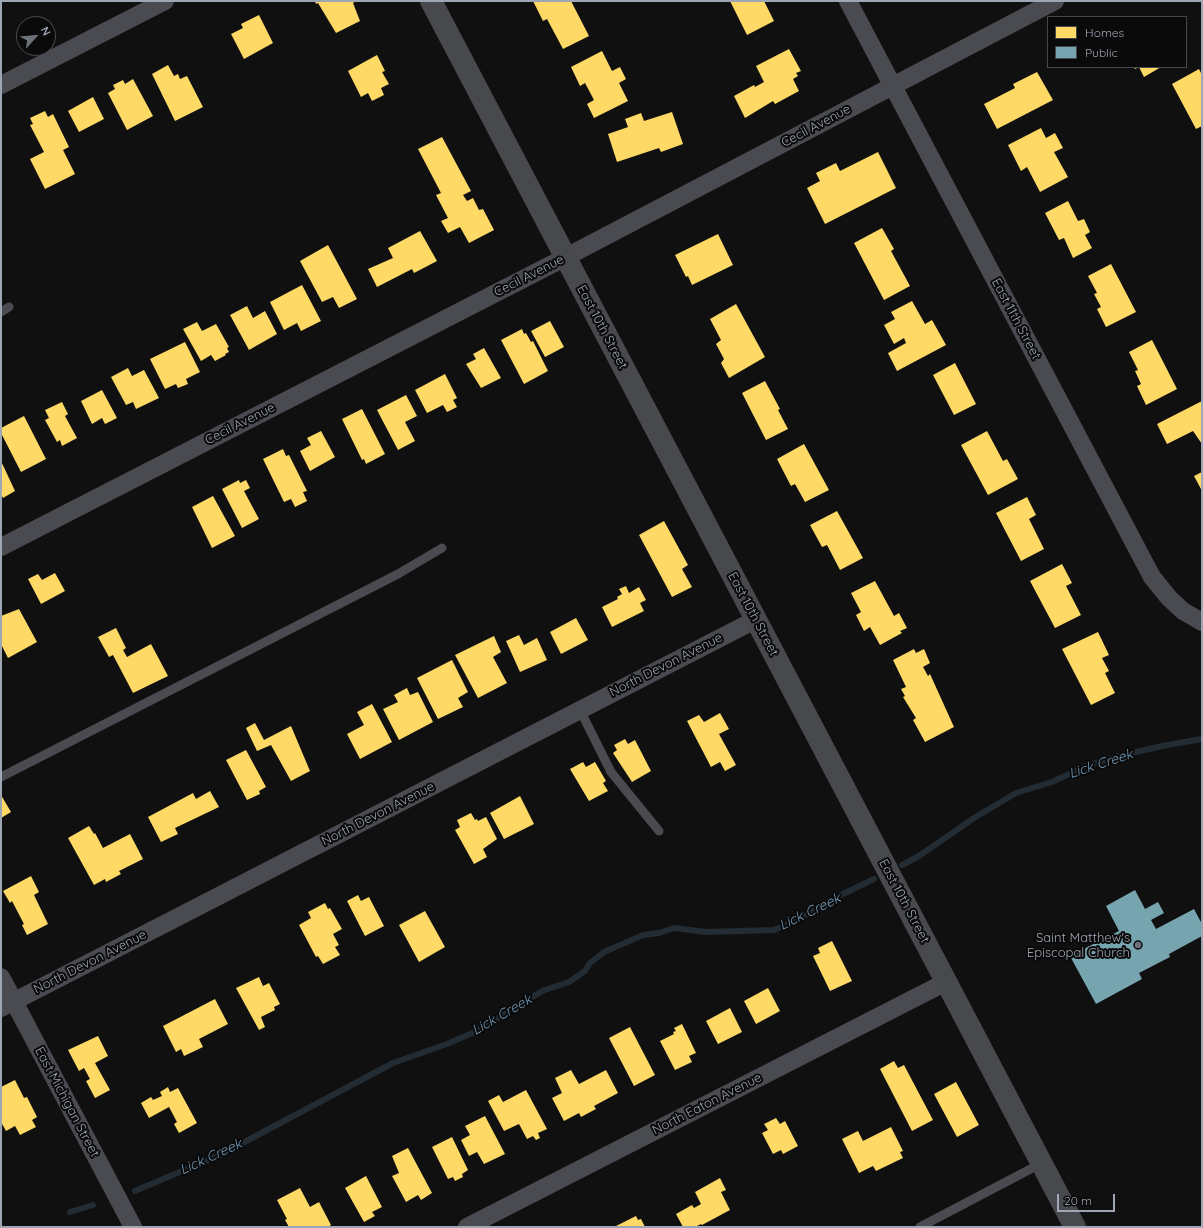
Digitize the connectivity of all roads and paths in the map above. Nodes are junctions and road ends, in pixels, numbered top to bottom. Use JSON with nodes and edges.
{"nodes":[{"id":1,"x":165,"y":1,"type":"edge"},
{"id":2,"x":431,"y":1,"type":"edge"},
{"id":3,"x":848,"y":1,"type":"edge"},
{"id":4,"x":1054,"y":1,"type":"edge"},
{"id":5,"x":1,"y":85,"type":"edge"},
{"id":6,"x":892,"y":86,"type":"junction"},
{"id":7,"x":566,"y":257,"type":"junction"},
{"id":8,"x":1,"y":547,"type":"edge"},
{"id":9,"x":442,"y":548,"type":"dead end"},
{"id":10,"x":755,"y":620,"type":"junction"},
{"id":11,"x":1202,"y":622,"type":"edge"},
{"id":12,"x":580,"y":710,"type":"junction"},
{"id":13,"x":1,"y":777,"type":"edge"},
{"id":14,"x":659,"y":831,"type":"dead end"},
{"id":15,"x":1,"y":977,"type":"edge"},
{"id":16,"x":946,"y":982,"type":"junction"},
{"id":17,"x":7,"y":1004,"type":"edge"},
{"id":18,"x":1042,"y":1163,"type":"junction"},
{"id":19,"x":133,"y":1227,"type":"edge"},
{"id":20,"x":467,"y":1227,"type":"edge"},
{"id":21,"x":920,"y":1227,"type":"edge"},
{"id":22,"x":1075,"y":1227,"type":"edge"}],
"edges":[{"from":1,"to":5,"type":"street"},
{"from":2,"to":7,"type":"main road","name":"East 10th Street"},
{"from":3,"to":6,"type":"street","name":"East 11th Street"},
{"from":4,"to":6,"type":"street","name":"Cecil Avenue"},
{"from":6,"to":7,"type":"street","name":"Cecil Avenue"},
{"from":6,"to":11,"type":"street","name":"East 11th Street"},
{"from":7,"to":8,"type":"street","name":"Cecil Avenue"},
{"from":7,"to":10,"type":"main road","name":"East 10th Street"},
{"from":9,"to":13,"type":"lane"},
{"from":10,"to":12,"type":"street","name":"North Devon Avenue"},
{"from":10,"to":16,"type":"main road","name":"East 10th Street"},
{"from":12,"to":14,"type":"lane"},
{"from":12,"to":17,"type":"street","name":"North Devon Avenue"},
{"from":15,"to":17,"type":"street","name":"East Michigan Street"},
{"from":16,"to":18,"type":"main road","name":"East 10th Street"},
{"from":16,"to":20,"type":"street","name":"North Eaton Avenue"},
{"from":17,"to":19,"type":"street","name":"East Michigan Street"},
{"from":18,"to":21,"type":"lane"},
{"from":18,"to":22,"type":"main road","name":"East 10th Street"}]}
